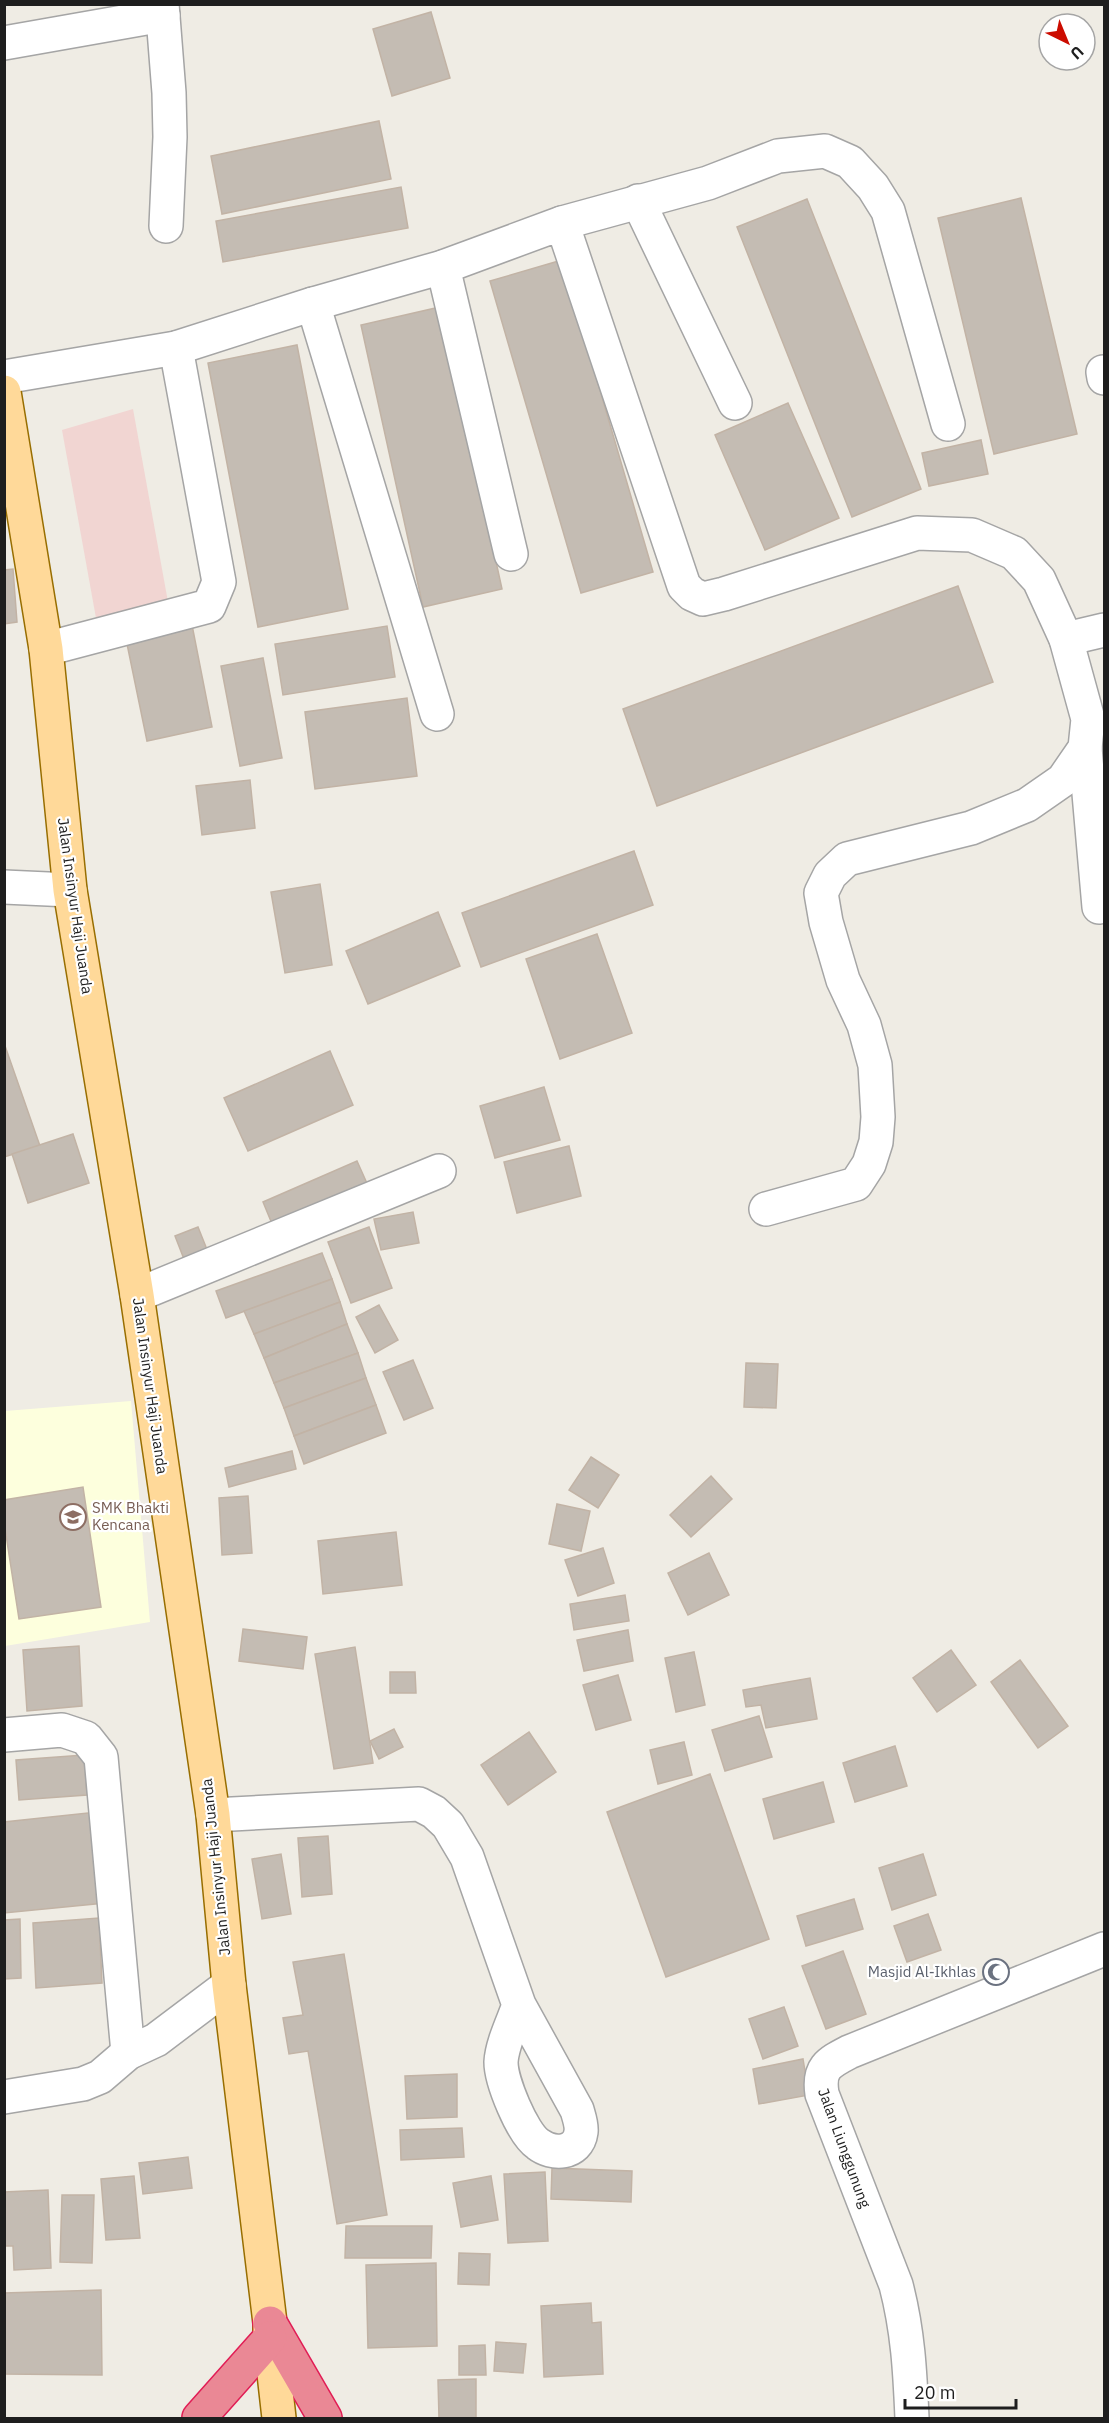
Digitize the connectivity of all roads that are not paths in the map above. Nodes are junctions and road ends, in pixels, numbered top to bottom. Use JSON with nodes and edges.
{"nodes":[{"id":1,"x":162,"y":10,"type":"edge"},
{"id":2,"x":4,"y":43,"type":"edge"},
{"id":3,"x":638,"y":201,"type":"junction"},
{"id":4,"x":562,"y":223,"type":"junction"},
{"id":5,"x":166,"y":226,"type":"dead end"},
{"id":6,"x":443,"y":267,"type":"junction"},
{"id":7,"x":313,"y":303,"type":"junction"},
{"id":8,"x":176,"y":348,"type":"junction"},
{"id":9,"x":4,"y":377,"type":"edge"},
{"id":10,"x":4,"y":392,"type":"edge"},
{"id":11,"x":735,"y":403,"type":"dead end"},
{"id":12,"x":948,"y":424,"type":"dead end"},
{"id":13,"x":511,"y":554,"type":"dead end"},
{"id":14,"x":1104,"y":630,"type":"edge"},
{"id":15,"x":1066,"y":639,"type":"junction"},
{"id":16,"x":46,"y":649,"type":"junction"},
{"id":17,"x":437,"y":714,"type":"dead end"},
{"id":18,"x":1086,"y":748,"type":"junction"},
{"id":19,"x":4,"y":887,"type":"edge"},
{"id":20,"x":70,"y":890,"type":"junction"},
{"id":21,"x":1099,"y":907,"type":"dead end"},
{"id":22,"x":439,"y":1171,"type":"dead end"},
{"id":23,"x":766,"y":1209,"type":"dead end"},
{"id":24,"x":137,"y":1295,"type":"junction"},
{"id":25,"x":4,"y":1735,"type":"edge"},
{"id":26,"x":213,"y":1815,"type":"junction"},
{"id":27,"x":1104,"y":1949,"type":"edge"},
{"id":28,"x":229,"y":1985,"type":"junction"},
{"id":29,"x":519,"y":2005,"type":"dead end"},
{"id":30,"x":128,"y":2053,"type":"junction"},
{"id":31,"x":4,"y":2097,"type":"edge"},
{"id":32,"x":270,"y":2331,"type":"junction"},
{"id":33,"x":199,"y":2418,"type":"edge"},
{"id":34,"x":279,"y":2418,"type":"edge"},
{"id":35,"x":325,"y":2418,"type":"edge"},
{"id":36,"x":912,"y":2418,"type":"edge"}],
"edges":[{"from":1,"to":2,"type":"street"},
{"from":1,"to":5,"type":"street"},
{"from":3,"to":4,"type":"street"},
{"from":3,"to":11,"type":"street"},
{"from":3,"to":12,"type":"street"},
{"from":4,"to":6,"type":"street"},
{"from":4,"to":15,"type":"street"},
{"from":6,"to":7,"type":"street"},
{"from":6,"to":13,"type":"street"},
{"from":7,"to":8,"type":"street"},
{"from":7,"to":17,"type":"street"},
{"from":8,"to":9,"type":"street"},
{"from":8,"to":16,"type":"street"},
{"from":10,"to":16,"type":"main road","name":"Jalan Insinyur Haji Juanda"},
{"from":14,"to":15,"type":"street"},
{"from":15,"to":18,"type":"street"},
{"from":16,"to":20,"type":"main road","name":"Jalan Insinyur Haji Juanda"},
{"from":18,"to":21,"type":"street"},
{"from":18,"to":23,"type":"street"},
{"from":19,"to":20,"type":"street"},
{"from":20,"to":24,"type":"main road","name":"Jalan Insinyur Haji Juanda"},
{"from":22,"to":24,"type":"street"},
{"from":24,"to":26,"type":"main road","name":"Jalan Insinyur Haji Juanda"},
{"from":25,"to":30,"type":"street"},
{"from":26,"to":28,"type":"main road","name":"Jalan Insinyur Haji Juanda"},
{"from":26,"to":29,"type":"street"},
{"from":27,"to":36,"type":"street","name":"Jalan Liunggunung"},
{"from":28,"to":30,"type":"street"},
{"from":28,"to":32,"type":"main road","name":"Jalan Insinyur Haji Juanda"},
{"from":30,"to":31,"type":"street"},
{"from":32,"to":33,"type":"highway"},
{"from":32,"to":34,"type":"main road","name":"Jalan Insinyur Haji Juanda"},
{"from":32,"to":35,"type":"highway"}]}
